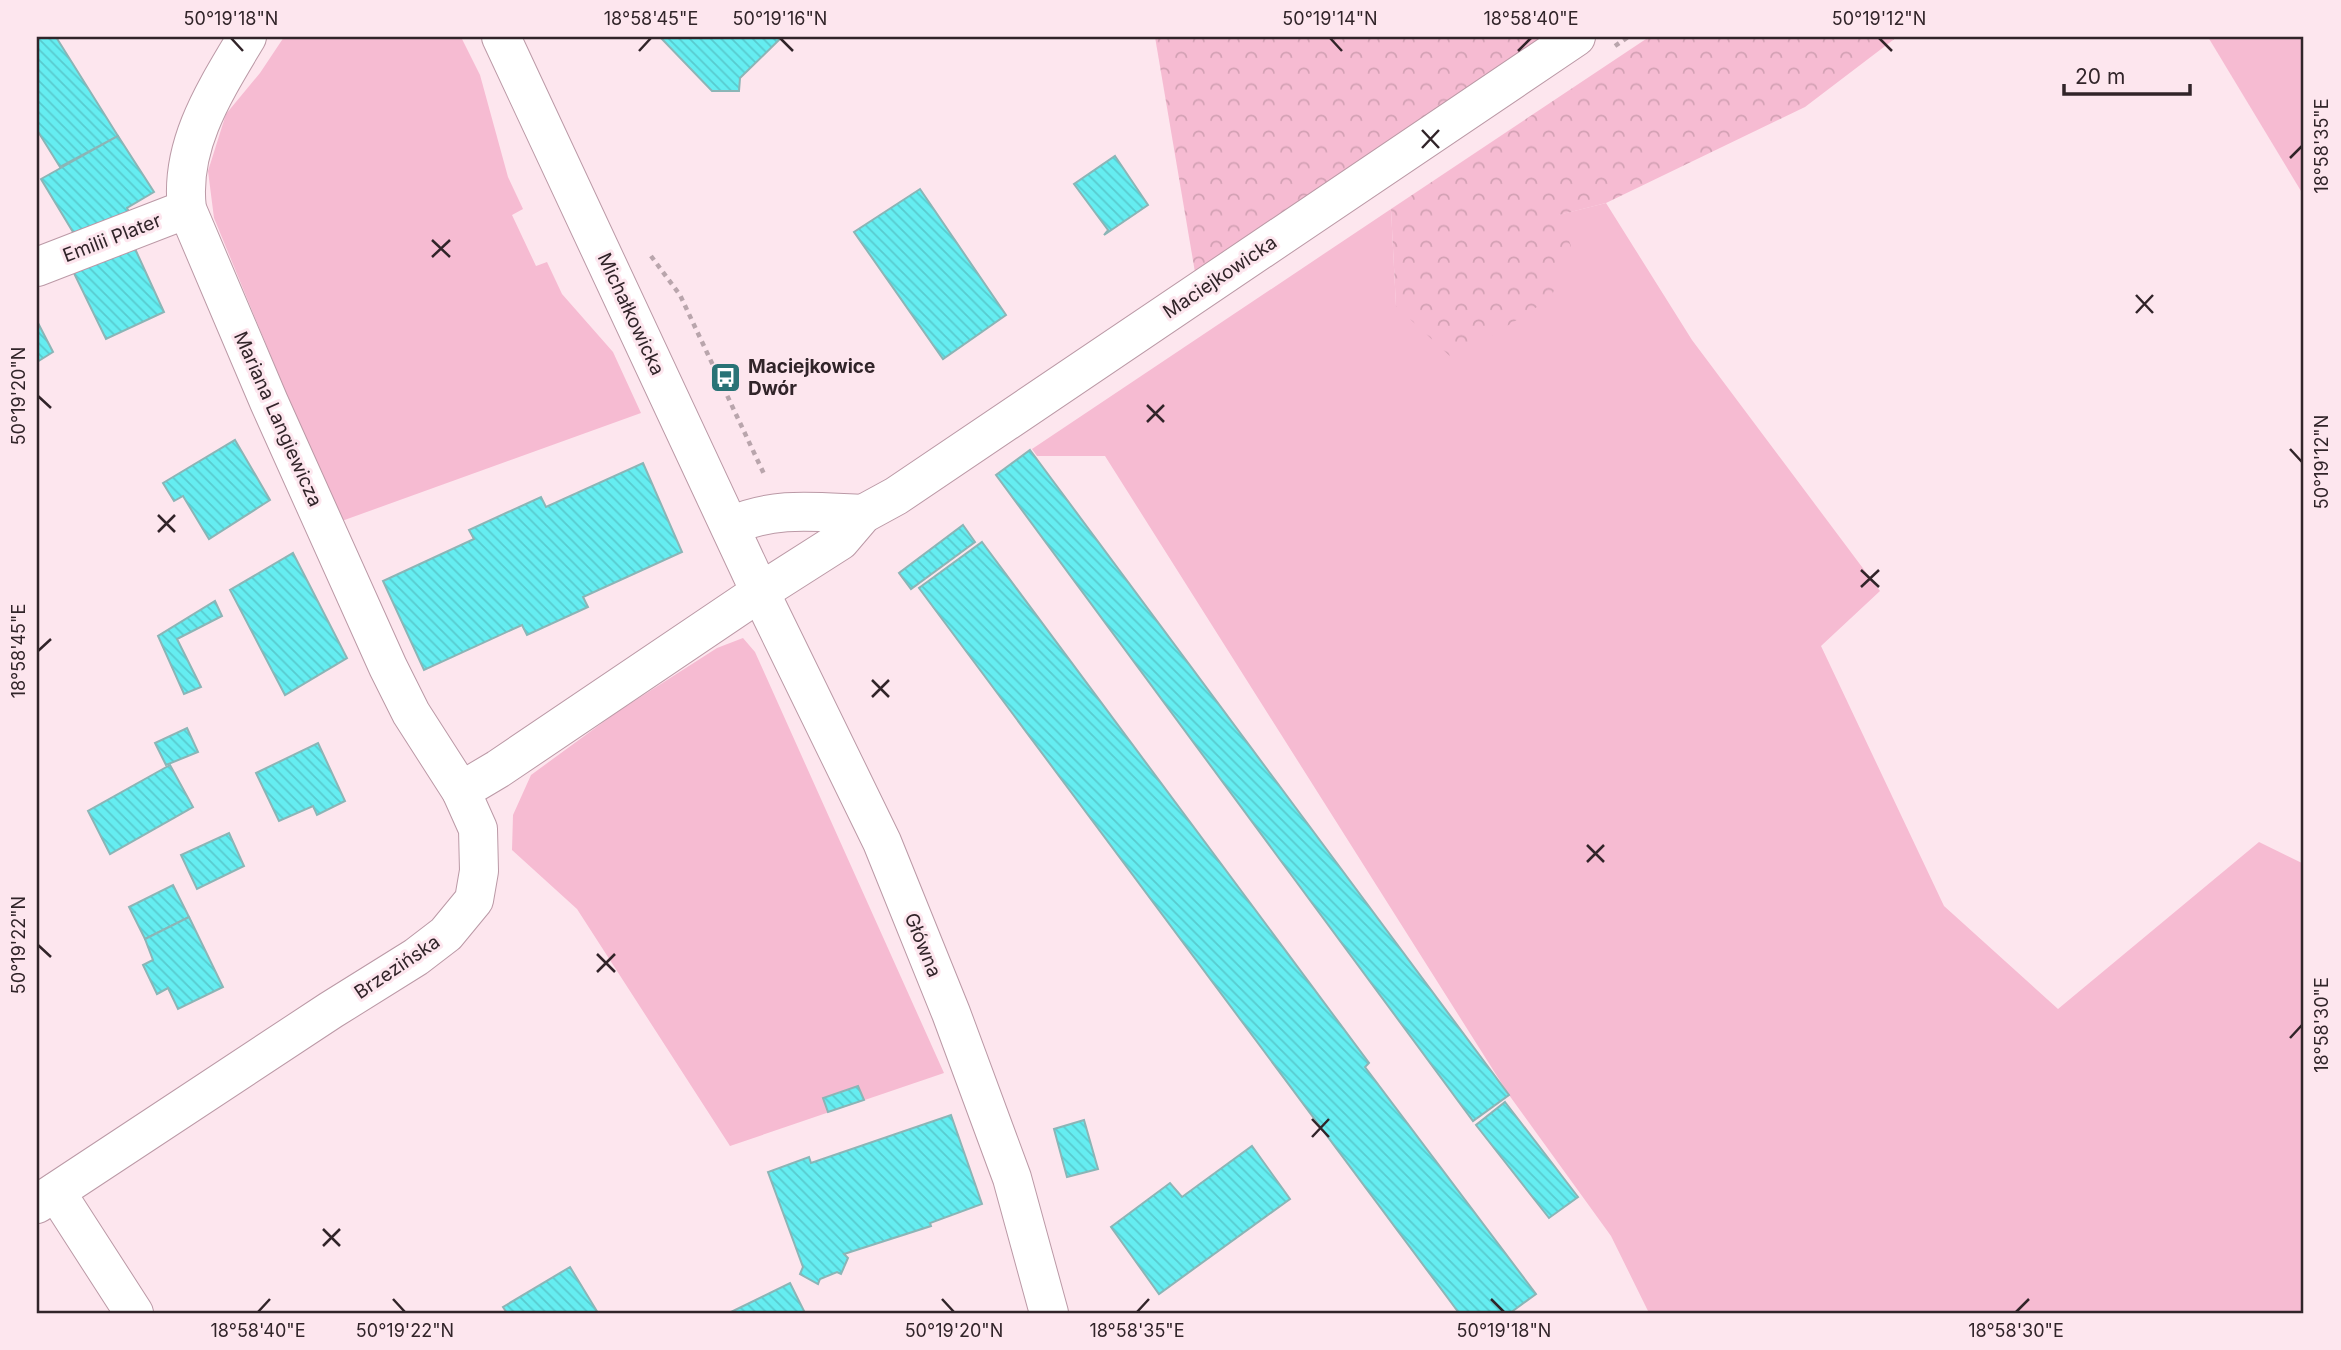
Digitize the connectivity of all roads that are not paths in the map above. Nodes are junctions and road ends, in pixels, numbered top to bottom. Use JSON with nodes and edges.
{"nodes":[{"id":1,"x":247,"y":37,"type":"edge"},
{"id":2,"x":501,"y":37,"type":"edge"},
{"id":3,"x":1576,"y":37,"type":"edge"},
{"id":4,"x":187,"y":209,"type":"junction"},
{"id":5,"x":37,"y":267,"type":"edge"},
{"id":6,"x":863,"y":514,"type":"junction"},
{"id":7,"x":730,"y":526,"type":"junction"},
{"id":8,"x":760,"y":592,"type":"junction"},
{"id":9,"x":461,"y":791,"type":"junction"},
{"id":10,"x":46,"y":1198,"type":"edge"},
{"id":11,"x":134,"y":1313,"type":"edge"},
{"id":12,"x":1049,"y":1313,"type":"edge"}],
"edges":[{"from":1,"to":4,"type":"street","name":"Mariana Langiewicza"},
{"from":2,"to":7,"type":"street","name":"Michałkowicka"},
{"from":3,"to":6,"type":"street","name":"Maciejkowicka"},
{"from":4,"to":5,"type":"street","name":"Emilii Plater"},
{"from":4,"to":9,"type":"street","name":"Mariana Langiewicza"},
{"from":6,"to":7,"type":"street"},
{"from":6,"to":8,"type":"street","name":"Maciejkowicka"},
{"from":7,"to":8,"type":"street","name":"Michałkowicka"},
{"from":8,"to":9,"type":"street"},
{"from":8,"to":12,"type":"street","name":"Główna"},
{"from":9,"to":10,"type":"street","name":"Brzezińska"},
{"from":10,"to":11,"type":"street","name":"Brzezińska"}]}
